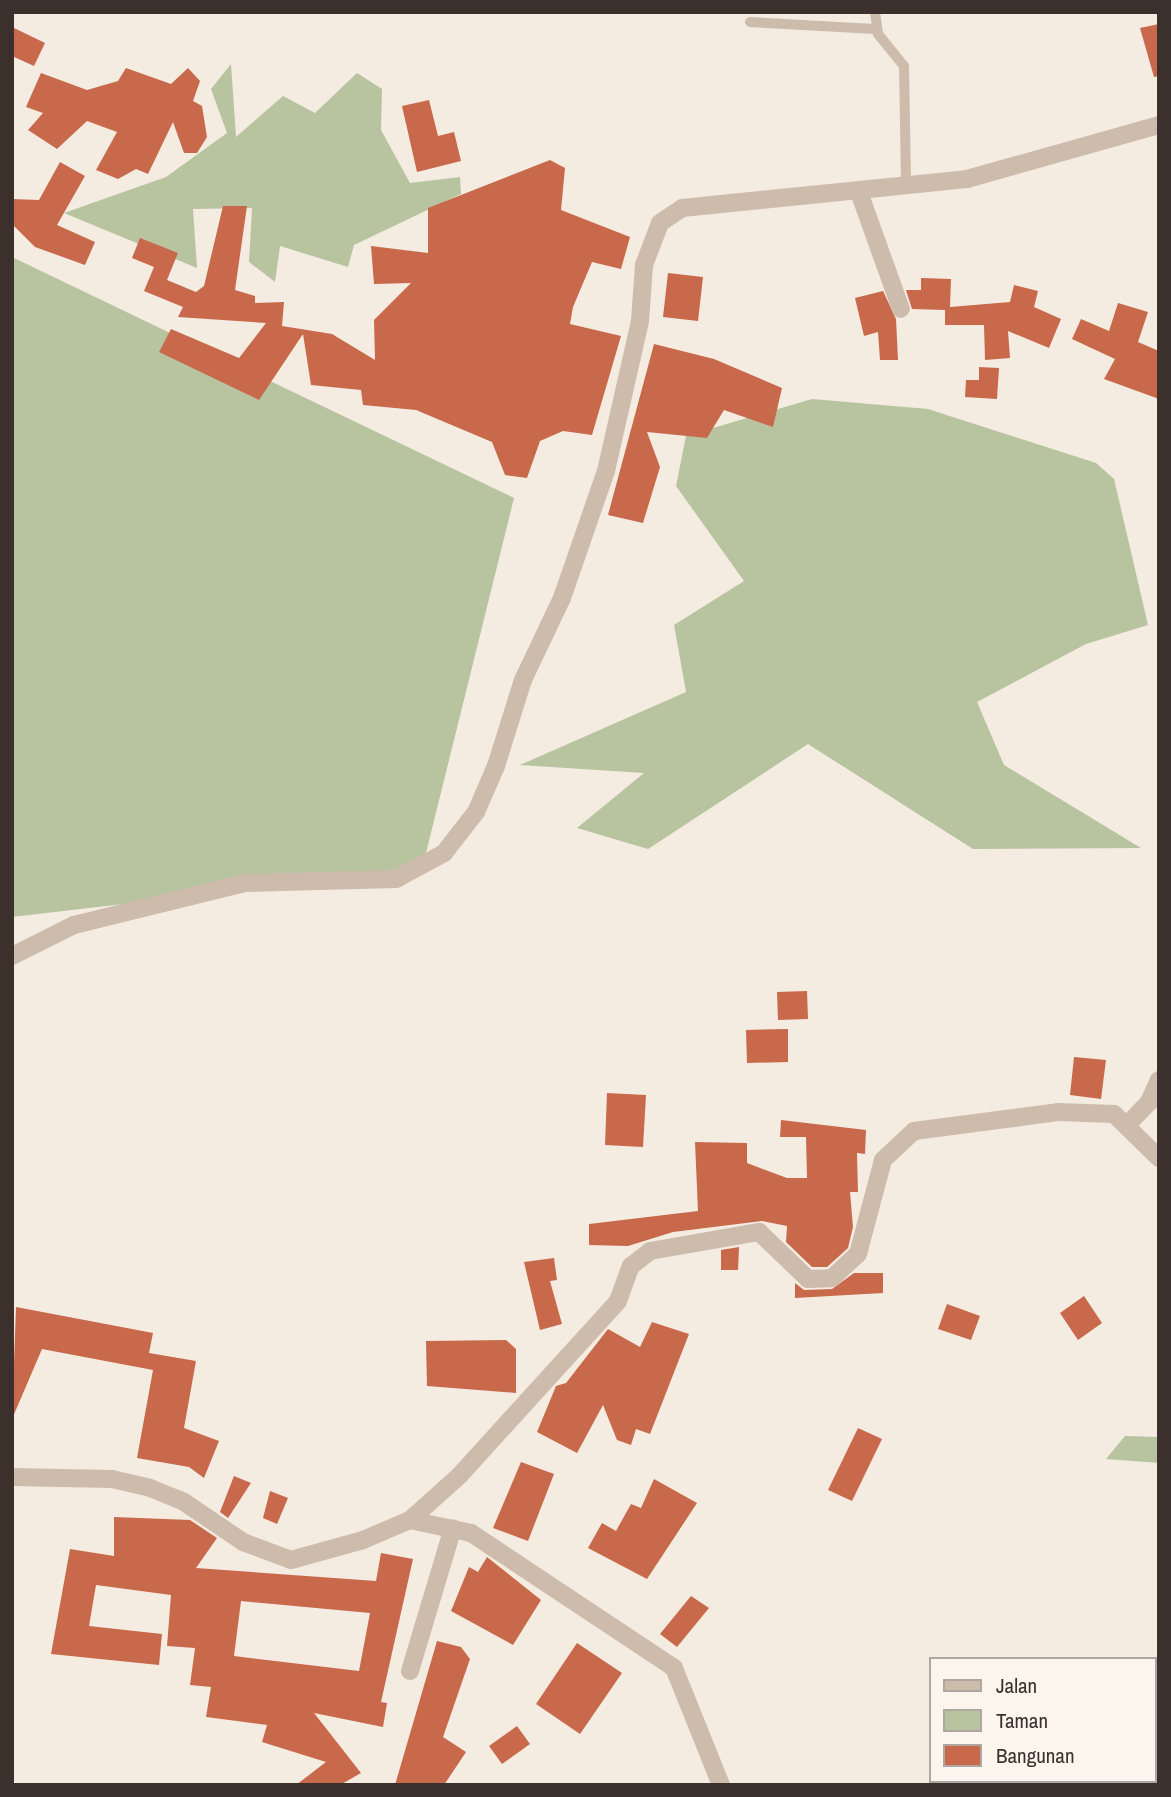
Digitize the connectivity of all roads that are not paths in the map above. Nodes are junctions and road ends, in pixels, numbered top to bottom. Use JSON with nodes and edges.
{"nodes":[{"id":1,"x":875,"y":12,"type":"edge"},
{"id":2,"x":750,"y":22,"type":"dead end"},
{"id":3,"x":875,"y":29,"type":"junction"},
{"id":4,"x":1159,"y":125,"type":"edge"},
{"id":5,"x":906,"y":186,"type":"junction"},
{"id":6,"x":859,"y":192,"type":"junction"},
{"id":7,"x":901,"y":309,"type":"dead end"},
{"id":8,"x":12,"y":956,"type":"edge"},
{"id":9,"x":1159,"y":1080,"type":"edge"},
{"id":10,"x":1126,"y":1125,"type":"junction"},
{"id":11,"x":1159,"y":1158,"type":"edge"},
{"id":12,"x":12,"y":1477,"type":"edge"},
{"id":13,"x":411,"y":1520,"type":"junction"},
{"id":14,"x":453,"y":1528,"type":"junction"},
{"id":15,"x":410,"y":1671,"type":"dead end"},
{"id":16,"x":721,"y":1785,"type":"edge"}],
"edges":[{"from":1,"to":3,"type":"lane"},
{"from":2,"to":3,"type":"lane"},
{"from":3,"to":5,"type":"lane"},
{"from":4,"to":5,"type":"street"},
{"from":5,"to":6,"type":"street"},
{"from":6,"to":7,"type":"street"},
{"from":6,"to":8,"type":"street"},
{"from":9,"to":10,"type":"street"},
{"from":10,"to":11,"type":"street"},
{"from":10,"to":13,"type":"street"},
{"from":12,"to":13,"type":"street"},
{"from":13,"to":14,"type":"street"},
{"from":14,"to":15,"type":"street"},
{"from":14,"to":16,"type":"street"}]}
